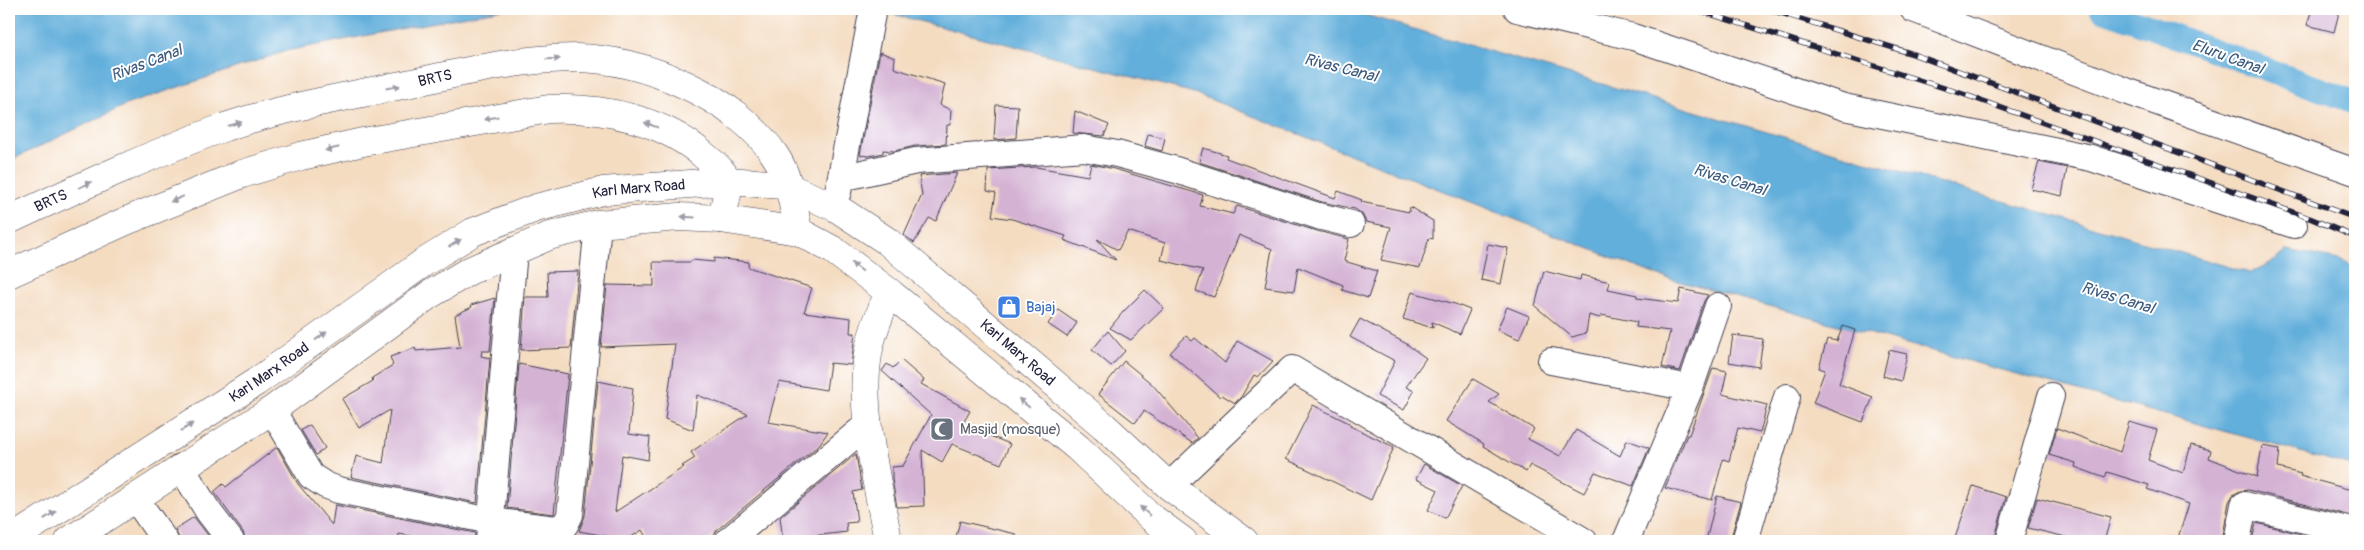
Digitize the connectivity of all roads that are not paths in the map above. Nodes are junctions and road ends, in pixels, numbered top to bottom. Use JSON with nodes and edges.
{"nodes":[{"id":1,"x":873,"y":9,"type":"edge"},
{"id":2,"x":1517,"y":9,"type":"edge"},
{"id":3,"x":1913,"y":9,"type":"edge"},
{"id":4,"x":2355,"y":172,"type":"edge"},
{"id":5,"x":842,"y":178,"type":"junction"},
{"id":6,"x":727,"y":182,"type":"junction"},
{"id":7,"x":791,"y":188,"type":"junction"},
{"id":8,"x":835,"y":208,"type":"junction"},
{"id":9,"x":721,"y":219,"type":"junction"},
{"id":10,"x":9,"y":220,"type":"edge"},
{"id":11,"x":598,"y":224,"type":"junction"},
{"id":12,"x":1352,"y":224,"type":"dead end"},
{"id":13,"x":2294,"y":225,"type":"dead end"},
{"id":14,"x":798,"y":231,"type":"junction"},
{"id":15,"x":514,"y":251,"type":"junction"},
{"id":16,"x":9,"y":274,"type":"edge"},
{"id":17,"x":889,"y":292,"type":"junction"},
{"id":18,"x":1718,"y":306,"type":"dead end"},
{"id":19,"x":1551,"y":362,"type":"dead end"},
{"id":20,"x":1690,"y":388,"type":"junction"},
{"id":21,"x":2051,"y":396,"type":"dead end"},
{"id":22,"x":1788,"y":397,"type":"dead end"},
{"id":23,"x":272,"y":410,"type":"junction"},
{"id":24,"x":868,"y":424,"type":"junction"},
{"id":25,"x":181,"y":467,"type":"junction"},
{"id":26,"x":1169,"y":486,"type":"junction"},
{"id":27,"x":136,"y":499,"type":"junction"},
{"id":28,"x":490,"y":531,"type":"edge"},
{"id":29,"x":2355,"y":532,"type":"edge"},
{"id":30,"x":72,"y":540,"type":"edge"},
{"id":31,"x":9,"y":541,"type":"edge"},
{"id":32,"x":165,"y":541,"type":"edge"},
{"id":33,"x":231,"y":541,"type":"edge"},
{"id":34,"x":728,"y":541,"type":"edge"},
{"id":35,"x":888,"y":541,"type":"edge"},
{"id":36,"x":1183,"y":541,"type":"edge"},
{"id":37,"x":1244,"y":541,"type":"edge"},
{"id":38,"x":1584,"y":541,"type":"edge"},
{"id":39,"x":1626,"y":541,"type":"edge"},
{"id":40,"x":1745,"y":541,"type":"edge"},
{"id":41,"x":2009,"y":541,"type":"edge"},
{"id":42,"x":2236,"y":541,"type":"edge"}],
"edges":[{"from":1,"to":5,"type":"street"},
{"from":2,"to":13,"type":"street"},
{"from":3,"to":4,"type":"street"},
{"from":5,"to":8,"type":"street"},
{"from":5,"to":12,"type":"street"},
{"from":6,"to":7,"type":"main road","name":"Karl Marx Road"},
{"from":6,"to":9,"type":"main road"},
{"from":6,"to":16,"type":"main road","one_way":true},
{"from":31,"to":6,"type":"main road","name":"Karl Marx Road","one_way":true},
{"from":7,"to":8,"type":"main road","name":"Karl Marx Road"},
{"from":10,"to":7,"type":"main road","name":"BRTS","one_way":true},
{"from":7,"to":14,"type":"main road","name":"BRTS"},
{"from":8,"to":26,"type":"main road","name":"Karl Marx Road"},
{"from":9,"to":11,"type":"main road","name":"Karl Marx Road","one_way":true},
{"from":9,"to":14,"type":"main road","name":"Karl Marx Road"},
{"from":11,"to":15,"type":"main road","name":"Karl Marx Road"},
{"from":11,"to":28,"type":"street"},
{"from":17,"to":14,"type":"main road","name":"Karl Marx Road","one_way":true},
{"from":15,"to":23,"type":"main road","name":"Karl Marx Road"},
{"from":15,"to":28,"type":"street"},
{"from":17,"to":24,"type":"main road"},
{"from":36,"to":17,"type":"main road","name":"Karl Marx Road","one_way":true},
{"from":18,"to":20,"type":"street"},
{"from":19,"to":20,"type":"street"},
{"from":20,"to":39,"type":"street"},
{"from":21,"to":41,"type":"street"},
{"from":22,"to":40,"type":"street"},
{"from":23,"to":25,"type":"main road","name":"Karl Marx Road"},
{"from":23,"to":28,"type":"street"},
{"from":24,"to":34,"type":"street"},
{"from":24,"to":35,"type":"main road"},
{"from":25,"to":27,"type":"main road","name":"Karl Marx Road"},
{"from":25,"to":33,"type":"street"},
{"from":26,"to":37,"type":"main road","name":"Karl Marx Road"},
{"from":26,"to":38,"type":"street"},
{"from":27,"to":30,"type":"main road","name":"Karl Marx Road"},
{"from":27,"to":32,"type":"street"},
{"from":29,"to":42,"type":"street"}]}
